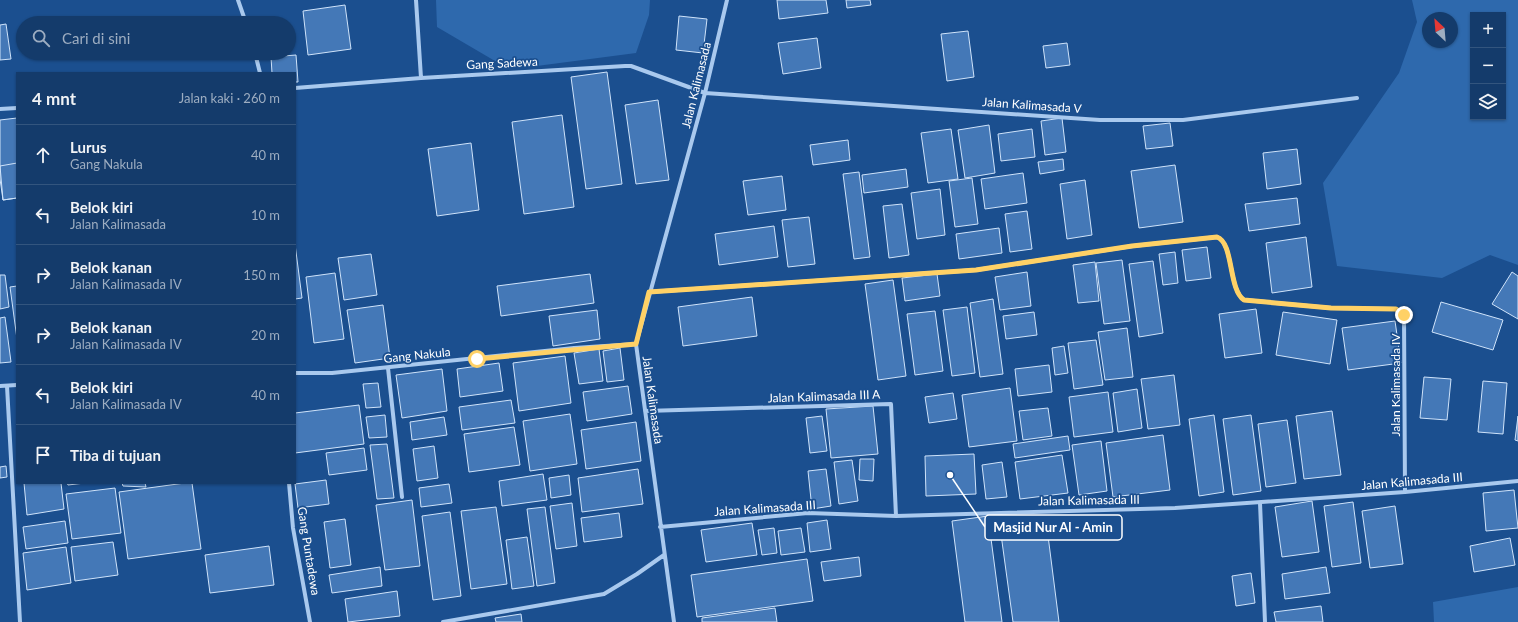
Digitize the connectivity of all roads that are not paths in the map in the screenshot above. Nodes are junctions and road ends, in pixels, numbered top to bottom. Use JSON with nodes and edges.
{"nodes":[{"id":1,"x":238,"y":0,"type":"edge"},
{"id":2,"x":416,"y":0,"type":"edge"},
{"id":3,"x":727,"y":0,"type":"edge"},
{"id":4,"x":244,"y":16,"type":"edge"},
{"id":5,"x":257,"y":60,"type":"edge"},
{"id":6,"x":260,"y":72,"type":"edge"},
{"id":7,"x":421,"y":78,"type":"junction"},
{"id":8,"x":296,"y":88,"type":"edge"},
{"id":9,"x":705,"y":93,"type":"junction"},
{"id":10,"x":1357,"y":98,"type":"dead end"},
{"id":11,"x":16,"y":108,"type":"edge"},
{"id":12,"x":0,"y":109,"type":"edge"},
{"id":13,"x":649,"y":292,"type":"junction"},
{"id":14,"x":636,"y":344,"type":"junction"},
{"id":15,"x":388,"y":368,"type":"junction"},
{"id":16,"x":296,"y":374,"type":"edge"},
{"id":17,"x":16,"y":385,"type":"edge"},
{"id":18,"x":0,"y":386,"type":"edge"},
{"id":19,"x":7,"y":386,"type":"junction"},
{"id":20,"x":645,"y":411,"type":"junction"},
{"id":21,"x":1518,"y":481,"type":"edge"},
{"id":22,"x":289,"y":484,"type":"edge"},
{"id":23,"x":1405,"y":492,"type":"junction"},
{"id":24,"x":402,"y":496,"type":"dead end"},
{"id":25,"x":1260,"y":503,"type":"junction"},
{"id":26,"x":896,"y":516,"type":"junction"},
{"id":27,"x":660,"y":527,"type":"junction"},
{"id":28,"x":664,"y":555,"type":"junction"},
{"id":29,"x":20,"y":622,"type":"edge"},
{"id":30,"x":310,"y":622,"type":"edge"},
{"id":31,"x":443,"y":622,"type":"edge"},
{"id":32,"x":674,"y":622,"type":"edge"},
{"id":33,"x":1265,"y":622,"type":"edge"}],
"edges":[{"from":1,"to":4,"type":"street"},
{"from":2,"to":7,"type":"street"},
{"from":3,"to":9,"type":"street","name":"Jalan Kalimasada"},
{"from":5,"to":6,"type":"street"},
{"from":7,"to":8,"type":"street","name":"Gang Sadewa"},
{"from":7,"to":9,"type":"street","name":"Gang Sadewa"},
{"from":9,"to":10,"type":"street","name":"Jalan Kalimasada V"},
{"from":9,"to":13,"type":"street","name":"Jalan Kalimasada"},
{"from":11,"to":12,"type":"street"},
{"from":13,"to":14,"type":"street","name":"Jalan Kalimasada"},
{"from":13,"to":23,"type":"street","name":"Jalan Kalimasada IV"},
{"from":14,"to":15,"type":"street","name":"Gang Nakula"},
{"from":14,"to":20,"type":"street","name":"Jalan Kalimasada"},
{"from":15,"to":16,"type":"street","name":"Gang Nakula"},
{"from":15,"to":24,"type":"street"},
{"from":17,"to":19,"type":"street"},
{"from":18,"to":19,"type":"street"},
{"from":19,"to":29,"type":"street"},
{"from":20,"to":26,"type":"street","name":"Jalan Kalimasada III A"},
{"from":20,"to":27,"type":"street","name":"Jalan Kalimasada"},
{"from":21,"to":23,"type":"street","name":"Jalan Kalimasada III"},
{"from":22,"to":30,"type":"street","name":"Gang Puntadewa"},
{"from":23,"to":25,"type":"street","name":"Jalan Kalimasada III"},
{"from":25,"to":26,"type":"street","name":"Jalan Kalimasada III"},
{"from":25,"to":33,"type":"street"},
{"from":26,"to":27,"type":"street","name":"Jalan Kalimasada III"},
{"from":27,"to":28,"type":"street","name":"Jalan Kalimasada"},
{"from":28,"to":31,"type":"street"},
{"from":28,"to":32,"type":"street","name":"Jalan Kalimasada"}]}
